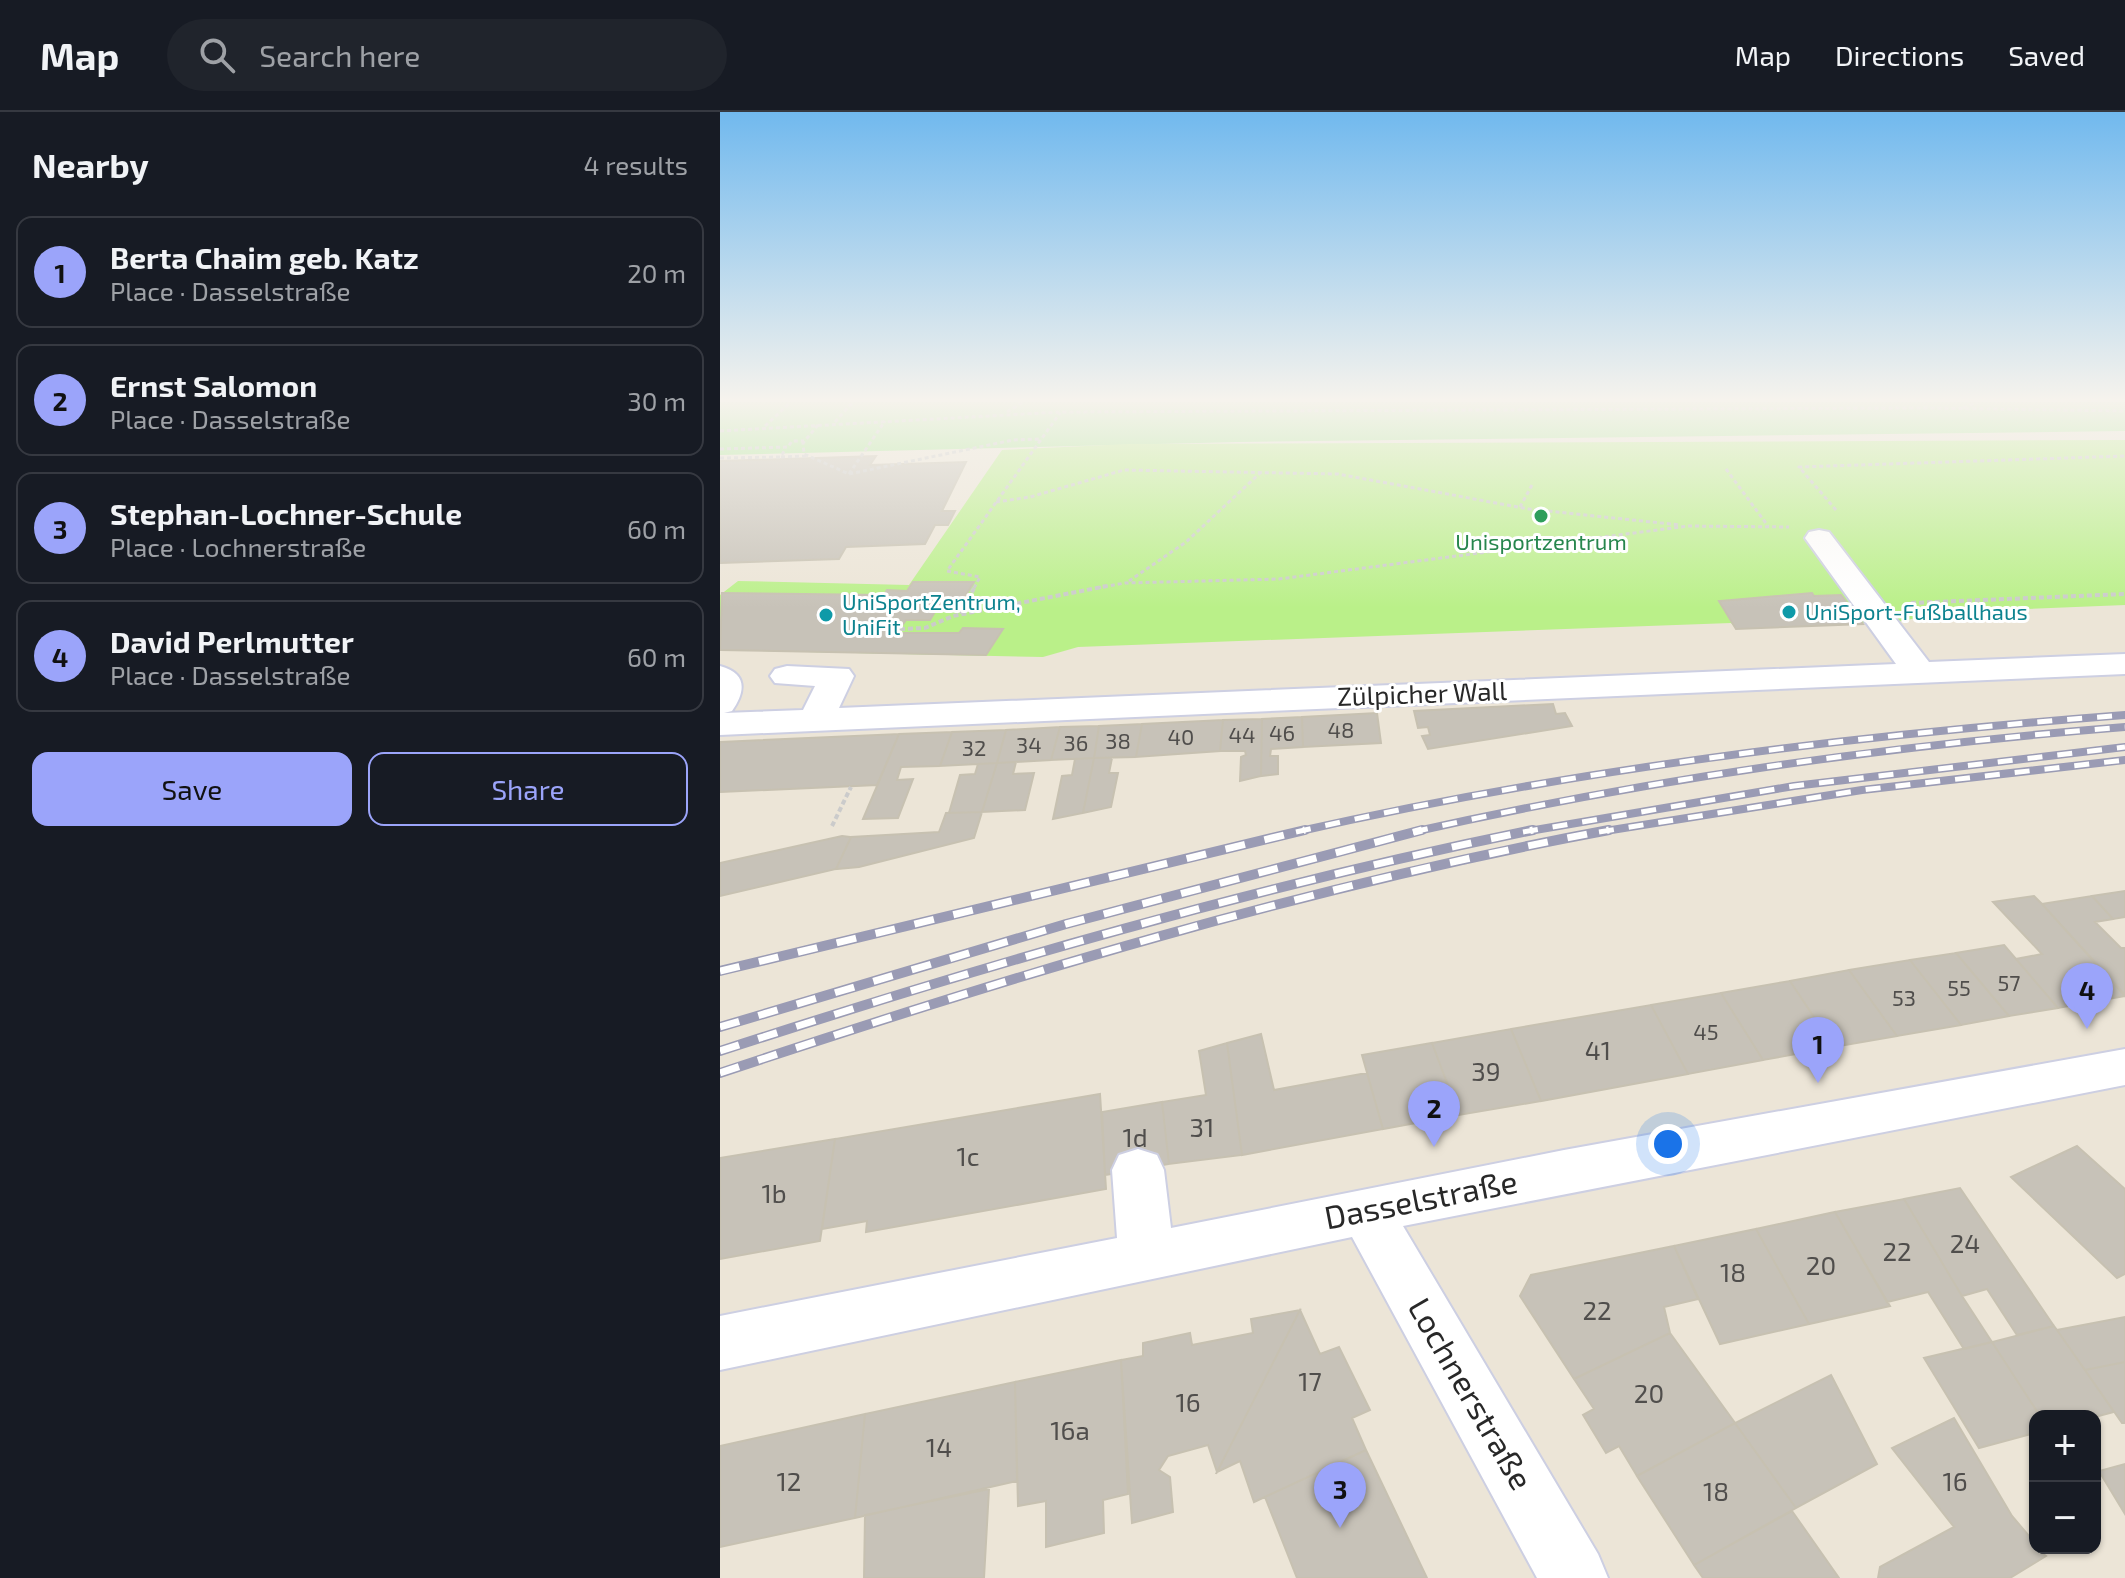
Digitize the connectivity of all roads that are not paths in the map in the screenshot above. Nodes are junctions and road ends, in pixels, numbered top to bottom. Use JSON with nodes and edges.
{"nodes":[{"id":1,"x":1828,"y":525,"type":"road end"},
{"id":2,"x":2125,"y":664,"type":"edge"},
{"id":3,"x":1920,"y":673,"type":"junction"},
{"id":4,"x":720,"y":676,"type":"edge"},
{"id":5,"x":787,"y":676,"type":"dead end"},
{"id":6,"x":720,"y":704,"type":"edge"},
{"id":7,"x":816,"y":720,"type":"junction"},
{"id":8,"x":720,"y":724,"type":"edge"},
{"id":9,"x":2116,"y":1079,"type":"edge"},
{"id":10,"x":1138,"y":1170,"type":"dead end"},
{"id":11,"x":1365,"y":1210,"type":"junction"},
{"id":12,"x":1146,"y":1257,"type":"junction"},
{"id":13,"x":720,"y":1343,"type":"edge"},
{"id":14,"x":1574,"y":1578,"type":"edge"}],
"edges":[{"from":1,"to":3,"type":"street"},
{"from":2,"to":3,"type":"street","name":"Zülpicher Wall"},
{"from":3,"to":7,"type":"street","name":"Zülpicher Wall"},
{"from":4,"to":6,"type":"street"},
{"from":5,"to":7,"type":"street"},
{"from":7,"to":8,"type":"street","name":"Zülpicher Wall"},
{"from":9,"to":11,"type":"street","name":"Dasselstraße"},
{"from":10,"to":12,"type":"street"},
{"from":11,"to":12,"type":"street","name":"Dasselstraße"},
{"from":11,"to":14,"type":"street","name":"Lochnerstraße"},
{"from":12,"to":13,"type":"street","name":"Dasselstraße"}]}
